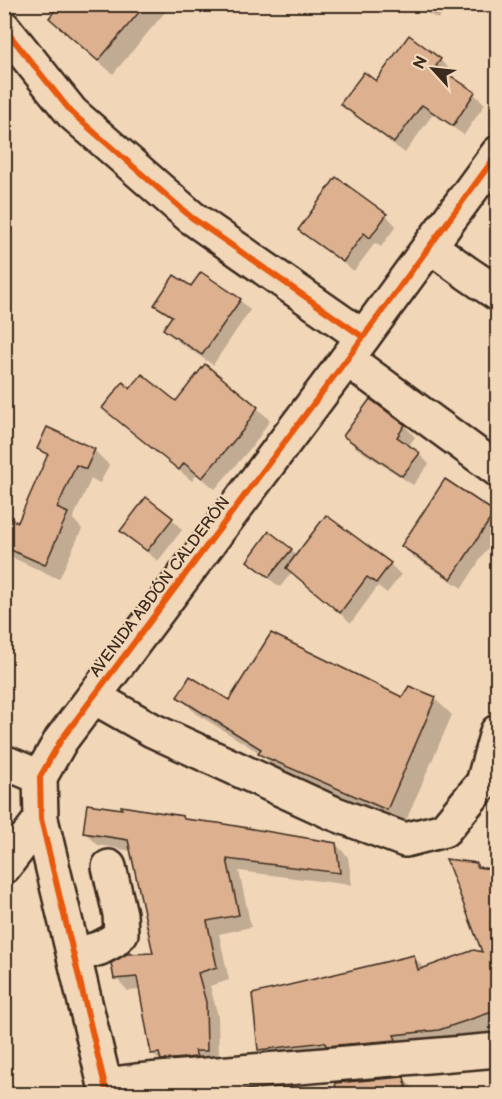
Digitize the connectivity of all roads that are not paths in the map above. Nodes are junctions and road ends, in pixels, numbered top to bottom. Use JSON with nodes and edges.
{"nodes":[{"id":1,"x":4,"y":28,"type":"edge"},
{"id":2,"x":498,"y":153,"type":"edge"},
{"id":3,"x":430,"y":246,"type":"junction"},
{"id":4,"x":498,"y":294,"type":"edge"},
{"id":5,"x":355,"y":348,"type":"junction"},
{"id":6,"x":498,"y":470,"type":"edge"},
{"id":7,"x":94,"y":697,"type":"junction"},
{"id":8,"x":497,"y":732,"type":"edge"},
{"id":9,"x":4,"y":762,"type":"edge"},
{"id":10,"x":40,"y":777,"type":"junction"},
{"id":11,"x":41,"y":819,"type":"junction"},
{"id":12,"x":4,"y":867,"type":"edge"},
{"id":13,"x":109,"y":867,"type":"dead end"},
{"id":14,"x":74,"y":956,"type":"junction"},
{"id":15,"x":498,"y":1050,"type":"edge"},
{"id":16,"x":106,"y":1090,"type":"edge"}],
"edges":[{"from":1,"to":5,"type":"street"},
{"from":2,"to":3,"type":"street","name":"AVENIDA ABDÓN CALDERÓN"},
{"from":3,"to":4,"type":"street"},
{"from":3,"to":5,"type":"street","name":"AVENIDA ABDÓN CALDERÓN"},
{"from":5,"to":6,"type":"street"},
{"from":5,"to":7,"type":"street","name":"AVENIDA ABDÓN CALDERÓN"},
{"from":7,"to":8,"type":"street"},
{"from":7,"to":10,"type":"street","name":"AVENIDA ABDÓN CALDERÓN"},
{"from":9,"to":10,"type":"street"},
{"from":10,"to":11,"type":"street"},
{"from":11,"to":12,"type":"street"},
{"from":11,"to":14,"type":"street"},
{"from":13,"to":14,"type":"street"},
{"from":14,"to":16,"type":"street"},
{"from":15,"to":16,"type":"street"}]}
